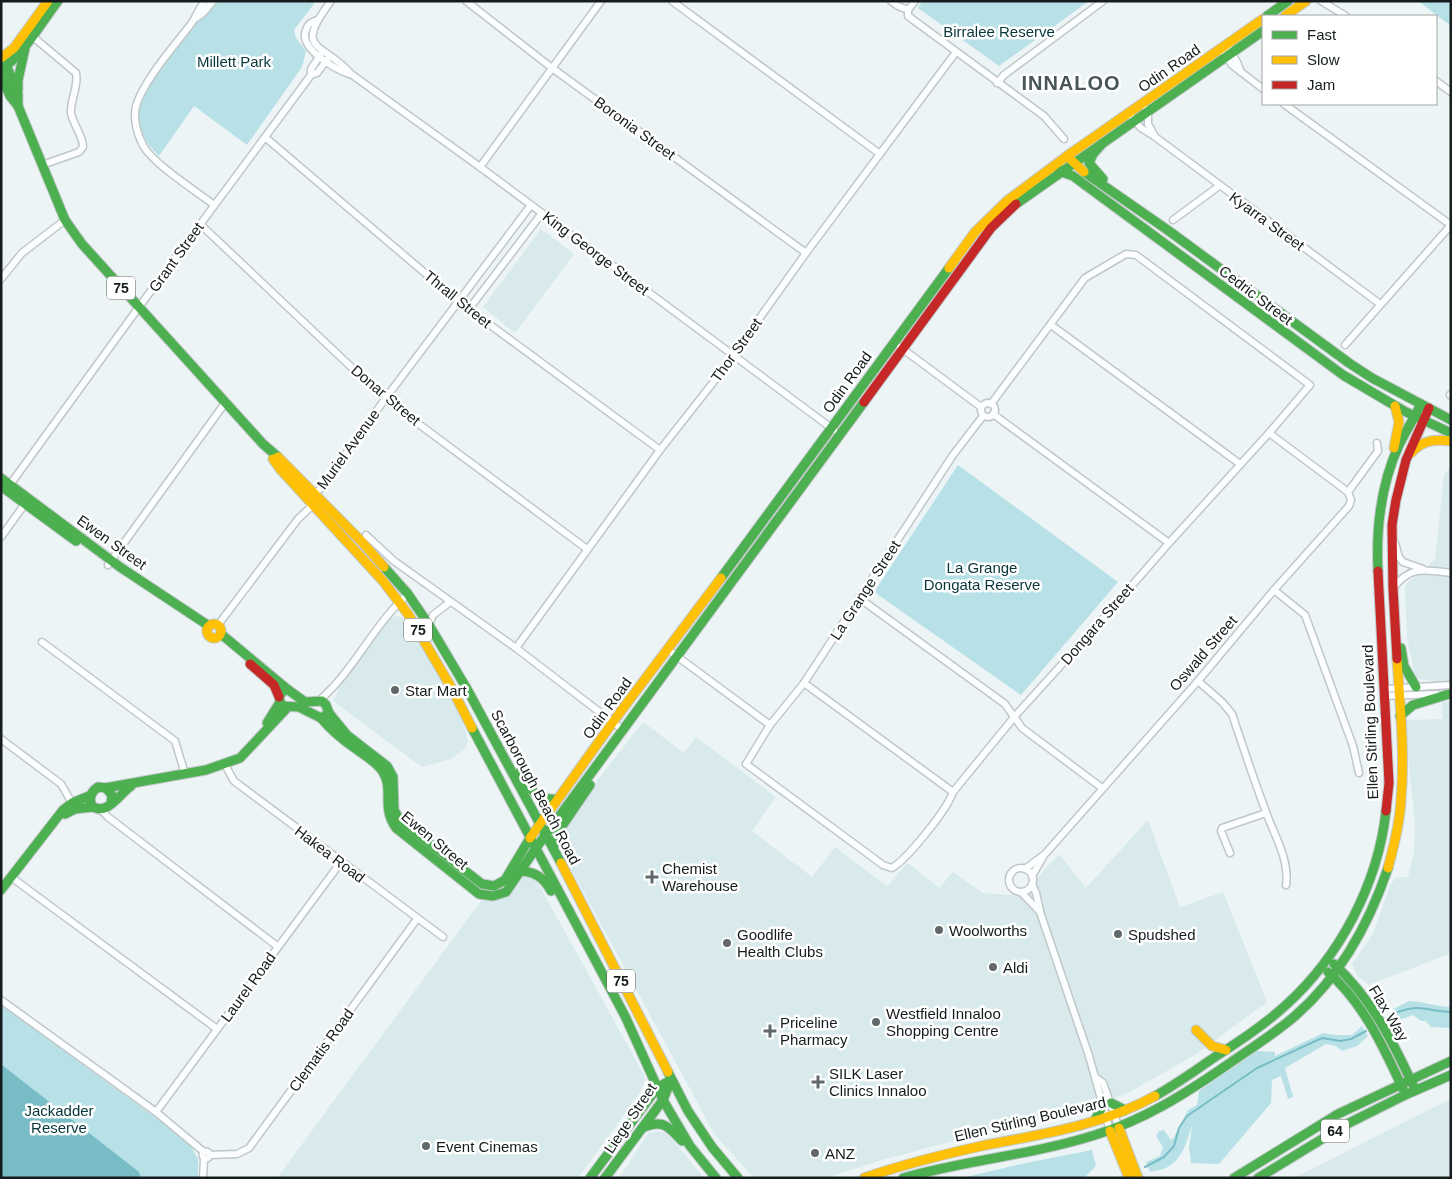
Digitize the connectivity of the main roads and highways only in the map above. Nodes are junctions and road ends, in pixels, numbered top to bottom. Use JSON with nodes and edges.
{"nodes":[{"id":1,"x":48,"y":1,"type":"edge"},
{"id":2,"x":58,"y":1,"type":"edge"},
{"id":3,"x":1288,"y":1,"type":"edge"},
{"id":4,"x":1306,"y":1,"type":"edge"},
{"id":5,"x":1268,"y":15,"type":"edge"},
{"id":6,"x":1286,"y":15,"type":"edge"},
{"id":7,"x":1262,"y":19,"type":"edge"},
{"id":8,"x":1262,"y":32,"type":"edge"},
{"id":9,"x":25,"y":44,"type":"junction"},
{"id":10,"x":2,"y":57,"type":"edge"},
{"id":11,"x":4,"y":68,"type":"edge"},
{"id":12,"x":1,"y":76,"type":"edge"},
{"id":13,"x":18,"y":94,"type":"junction"},
{"id":14,"x":18,"y":106,"type":"junction"},
{"id":15,"x":1101,"y":145,"type":"junction"},
{"id":16,"x":1066,"y":156,"type":"junction"},
{"id":17,"x":1073,"y":164,"type":"junction"},
{"id":18,"x":1055,"y":165,"type":"junction"},
{"id":19,"x":1062,"y":172,"type":"junction"},
{"id":20,"x":1128,"y":202,"type":"junction"},
{"id":21,"x":1395,"y":406,"type":"junction"},
{"id":22,"x":1425,"y":406,"type":"junction"},
{"id":23,"x":1419,"y":419,"type":"junction"},
{"id":24,"x":1451,"y":420,"type":"edge"},
{"id":25,"x":1451,"y":433,"type":"edge"},
{"id":26,"x":1451,"y":441,"type":"edge"},
{"id":27,"x":1406,"y":460,"type":"junction"},
{"id":28,"x":1,"y":478,"type":"edge"},
{"id":29,"x":1388,"y":478,"type":"junction"},
{"id":30,"x":6,"y":487,"type":"edge"},
{"id":31,"x":312,"y":500,"type":"junction"},
{"id":32,"x":214,"y":631,"type":"junction"},
{"id":33,"x":1395,"y":639,"type":"junction"},
{"id":34,"x":1416,"y":688,"type":"road end"},
{"id":35,"x":287,"y":689,"type":"junction"},
{"id":36,"x":1450,"y":691,"type":"edge"},
{"id":37,"x":282,"y":702,"type":"junction"},
{"id":38,"x":328,"y":710,"type":"junction"},
{"id":39,"x":1400,"y":716,"type":"junction"},
{"id":40,"x":320,"y":718,"type":"junction"},
{"id":41,"x":484,"y":720,"type":"junction"},
{"id":42,"x":594,"y":769,"type":"junction"},
{"id":43,"x":138,"y":783,"type":"junction"},
{"id":44,"x":105,"y":788,"type":"junction"},
{"id":45,"x":90,"y":796,"type":"junction"},
{"id":46,"x":557,"y":800,"type":"junction"},
{"id":47,"x":110,"y":805,"type":"junction"},
{"id":48,"x":97,"y":808,"type":"junction"},
{"id":49,"x":54,"y":821,"type":"junction"},
{"id":50,"x":540,"y":824,"type":"junction"},
{"id":51,"x":545,"y":834,"type":"junction"},
{"id":52,"x":530,"y":838,"type":"junction"},
{"id":53,"x":553,"y":847,"type":"junction"},
{"id":54,"x":536,"y":848,"type":"junction"},
{"id":55,"x":521,"y":871,"type":"junction"},
{"id":56,"x":467,"y":878,"type":"junction"},
{"id":57,"x":1,"y":890,"type":"edge"},
{"id":58,"x":580,"y":933,"type":"junction"},
{"id":59,"x":1327,"y":959,"type":"junction"},
{"id":60,"x":1321,"y":968,"type":"junction"},
{"id":61,"x":1335,"y":972,"type":"junction"},
{"id":62,"x":1196,"y":1030,"type":"dead end"},
{"id":63,"x":1226,"y":1050,"type":"junction"},
{"id":64,"x":1451,"y":1061,"type":"edge"},
{"id":65,"x":1451,"y":1075,"type":"edge"},
{"id":66,"x":1410,"y":1079,"type":"junction"},
{"id":67,"x":671,"y":1080,"type":"junction"},
{"id":68,"x":1400,"y":1084,"type":"junction"},
{"id":69,"x":657,"y":1088,"type":"junction"},
{"id":70,"x":1415,"y":1090,"type":"junction"},
{"id":71,"x":1405,"y":1095,"type":"junction"},
{"id":72,"x":663,"y":1100,"type":"junction"},
{"id":73,"x":1111,"y":1103,"type":"road end"},
{"id":74,"x":1102,"y":1107,"type":"road end"},
{"id":75,"x":1125,"y":1110,"type":"junction"},
{"id":76,"x":1095,"y":1120,"type":"junction"},
{"id":77,"x":642,"y":1128,"type":"junction"},
{"id":78,"x":1114,"y":1129,"type":"junction"},
{"id":79,"x":694,"y":1151,"type":"junction"},
{"id":80,"x":724,"y":1162,"type":"junction"},
{"id":81,"x":590,"y":1178,"type":"edge"},
{"id":82,"x":605,"y":1178,"type":"edge"},
{"id":83,"x":716,"y":1178,"type":"edge"},
{"id":84,"x":738,"y":1178,"type":"edge"},
{"id":85,"x":744,"y":1178,"type":"edge"},
{"id":86,"x":864,"y":1178,"type":"edge"},
{"id":87,"x":903,"y":1178,"type":"edge"},
{"id":88,"x":1129,"y":1178,"type":"edge"},
{"id":89,"x":1138,"y":1178,"type":"edge"},
{"id":90,"x":1234,"y":1178,"type":"edge"},
{"id":91,"x":1258,"y":1178,"type":"edge"}],
"edges":[{"from":1,"to":10,"type":"main road"},
{"from":2,"to":9,"type":"main road"},
{"from":3,"to":5,"type":"main road"},
{"from":4,"to":6,"type":"main road"},
{"from":7,"to":16,"type":"main road","name":"Odin Road"},
{"from":8,"to":15,"type":"main road","name":"Odin Road"},
{"from":9,"to":11,"type":"main road"},
{"from":9,"to":13,"type":"main road"},
{"from":10,"to":11,"type":"main road","name":"Scarborough Beach Road","number":"75"},
{"from":11,"to":13,"type":"main road","name":"Scarborough Beach Road","number":"75"},
{"from":12,"to":14,"type":"main road","name":"Scarborough Beach Road","number":"75"},
{"from":13,"to":14,"type":"main road","name":"Scarborough Beach Road","number":"75"},
{"from":14,"to":31,"type":"main road","name":"Scarborough Beach Road","number":"75"},
{"from":15,"to":17,"type":"main road","name":"Odin Road"},
{"from":15,"to":20,"type":"main road"},
{"from":16,"to":17,"type":"main road","name":"Cedric Street"},
{"from":16,"to":18,"type":"main road","name":"Odin Road"},
{"from":17,"to":19,"type":"main road","name":"Odin Road"},
{"from":17,"to":20,"type":"main road","name":"Cedric Street"},
{"from":18,"to":19,"type":"main road","name":"Cedric Street"},
{"from":18,"to":46,"type":"main road","name":"Odin Road"},
{"from":19,"to":21,"type":"main road","name":"Cedric Street"},
{"from":19,"to":42,"type":"main road","name":"Odin Road"},
{"from":20,"to":22,"type":"main road","name":"Cedric Street"},
{"from":21,"to":23,"type":"main road","name":"Cedric Street"},
{"from":21,"to":29,"type":"main road"},
{"from":22,"to":23,"type":"main road","name":"Ellen Stirling Boulevard"},
{"from":22,"to":24,"type":"main road","name":"Cedric Street"},
{"from":23,"to":25,"type":"main road","name":"Cedric Street"},
{"from":23,"to":27,"type":"main road","name":"Ellen Stirling Boulevard"},
{"from":23,"to":29,"type":"main road","name":"Ellen Stirling Boulevard"},
{"from":26,"to":27,"type":"main road"},
{"from":27,"to":33,"type":"main road","name":"Ellen Stirling Boulevard"},
{"from":28,"to":30,"type":"main road","name":"Ewen Street"},
{"from":29,"to":59,"type":"main road","name":"Ellen Stirling Boulevard"},
{"from":30,"to":32,"type":"main road","name":"Ewen Street"},
{"from":31,"to":41,"type":"main road","name":"Scarborough Beach Road","number":"75"},
{"from":31,"to":52,"type":"main road","name":"Scarborough Beach Road","number":"75"},
{"from":32,"to":35,"type":"main road","name":"Ewen Street"},
{"from":32,"to":37,"type":"main road","name":"Ewen Street"},
{"from":33,"to":34,"type":"main road"},
{"from":33,"to":39,"type":"main road","name":"Ellen Stirling Boulevard"},
{"from":35,"to":37,"type":"main road"},
{"from":35,"to":38,"type":"main road","name":"Ewen Street"},
{"from":36,"to":39,"type":"main road"},
{"from":37,"to":40,"type":"main road","name":"Ewen Street"},
{"from":37,"to":43,"type":"main road"},
{"from":38,"to":40,"type":"main road"},
{"from":38,"to":56,"type":"main road","name":"Ewen Street"},
{"from":39,"to":61,"type":"main road","name":"Ellen Stirling Boulevard"},
{"from":40,"to":56,"type":"main road","name":"Ewen Street"},
{"from":41,"to":46,"type":"main road"},
{"from":41,"to":50,"type":"main road","name":"Scarborough Beach Road","number":"75"},
{"from":42,"to":51,"type":"main road","name":"Odin Road"},
{"from":42,"to":53,"type":"main road"},
{"from":43,"to":44,"type":"main road"},
{"from":43,"to":47,"type":"main road"},
{"from":44,"to":45,"type":"main road"},
{"from":44,"to":47,"type":"main road"},
{"from":45,"to":48,"type":"main road"},
{"from":45,"to":49,"type":"main road"},
{"from":46,"to":50,"type":"main road","name":"Odin Road"},
{"from":47,"to":48,"type":"main road"},
{"from":48,"to":49,"type":"main road"},
{"from":49,"to":57,"type":"main road"},
{"from":50,"to":51,"type":"main road","name":"Scarborough Beach Road","number":"75"},
{"from":50,"to":52,"type":"main road","name":"Odin Road"},
{"from":51,"to":53,"type":"main road","name":"Scarborough Beach Road","number":"75"},
{"from":51,"to":54,"type":"main road","name":"Odin Road"},
{"from":52,"to":54,"type":"main road","name":"Scarborough Beach Road","number":"75"},
{"from":52,"to":56,"type":"main road","name":"Ewen Street"},
{"from":53,"to":67,"type":"main road","name":"Scarborough Beach Road","number":"75"},
{"from":54,"to":55,"type":"main road","name":"Ewen Street"},
{"from":54,"to":58,"type":"main road","name":"Scarborough Beach Road","number":"75"},
{"from":55,"to":56,"type":"main road","name":"Ewen Street"},
{"from":55,"to":58,"type":"main road"},
{"from":58,"to":69,"type":"main road","name":"Scarborough Beach Road","number":"75"},
{"from":59,"to":60,"type":"main road","name":"Ellen Stirling Boulevard"},
{"from":59,"to":61,"type":"main road","name":"Flax Way"},
{"from":60,"to":61,"type":"main road","name":"Flax Way"},
{"from":60,"to":63,"type":"main road","name":"Ellen Stirling Boulevard"},
{"from":61,"to":66,"type":"main road","name":"Flax Way"},
{"from":61,"to":68,"type":"main road","name":"Flax Way"},
{"from":61,"to":78,"type":"main road","name":"Ellen Stirling Boulevard"},
{"from":62,"to":63,"type":"main road"},
{"from":63,"to":75,"type":"main road","name":"Ellen Stirling Boulevard"},
{"from":64,"to":66,"type":"main road","number":"64"},
{"from":65,"to":70,"type":"main road","number":"64"},
{"from":66,"to":68,"type":"main road","number":"64"},
{"from":66,"to":70,"type":"main road","name":"Flax Way"},
{"from":67,"to":69,"type":"main road","name":"Liege Street"},
{"from":67,"to":72,"type":"main road","name":"Liege Street"},
{"from":67,"to":80,"type":"main road","name":"Scarborough Beach Road","number":"75"},
{"from":68,"to":71,"type":"main road","name":"Flax Way"},
{"from":68,"to":90,"type":"main road","number":"64"},
{"from":69,"to":72,"type":"main road","name":"Scarborough Beach Road","number":"75"},
{"from":69,"to":81,"type":"main road","name":"Liege Street"},
{"from":70,"to":71,"type":"main road","number":"64"},
{"from":71,"to":91,"type":"main road","number":"64"},
{"from":72,"to":77,"type":"main road","name":"Liege Street"},
{"from":72,"to":79,"type":"main road","name":"Scarborough Beach Road","number":"75"},
{"from":73,"to":75,"type":"main road"},
{"from":74,"to":76,"type":"main road"},
{"from":75,"to":76,"type":"main road","name":"Ellen Stirling Boulevard"},
{"from":76,"to":86,"type":"main road","name":"Ellen Stirling Boulevard"},
{"from":77,"to":79,"type":"main road"},
{"from":77,"to":82,"type":"main road","name":"Liege Street"},
{"from":78,"to":87,"type":"main road","name":"Ellen Stirling Boulevard"},
{"from":78,"to":88,"type":"main road"},
{"from":78,"to":89,"type":"main road"},
{"from":79,"to":83,"type":"main road","name":"Scarborough Beach Road","number":"75"},
{"from":80,"to":84,"type":"main road","name":"Scarborough Beach Road","number":"75"},
{"from":80,"to":85,"type":"main road"}]}
